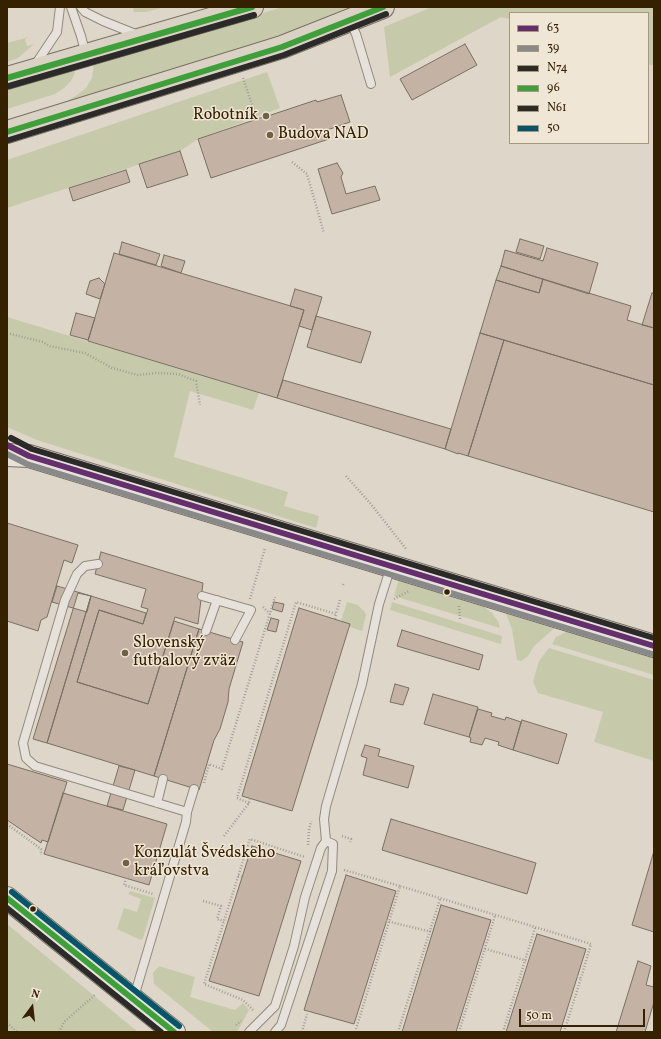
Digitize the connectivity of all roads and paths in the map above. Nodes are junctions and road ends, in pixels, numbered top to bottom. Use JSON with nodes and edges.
{"nodes":[{"id":1,"x":60,"y":7,"type":"edge"},
{"id":2,"x":71,"y":7,"type":"edge"},
{"id":3,"x":81,"y":7,"type":"edge"},
{"id":4,"x":252,"y":7,"type":"edge"},
{"id":5,"x":384,"y":7,"type":"edge"},
{"id":6,"x":350,"y":21,"type":"junction"},
{"id":7,"x":146,"y":38,"type":"junction"},
{"id":8,"x":86,"y":56,"type":"junction"},
{"id":9,"x":30,"y":71,"type":"junction"},
{"id":10,"x":242,"y":75,"type":"dead end"},
{"id":11,"x":7,"y":78,"type":"edge"},
{"id":12,"x":371,"y":84,"type":"dead end"},
{"id":13,"x":257,"y":119,"type":"dead end"},
{"id":14,"x":7,"y":132,"type":"edge"},
{"id":15,"x":292,"y":162,"type":"dead end"},
{"id":16,"x":324,"y":233,"type":"dead end"},
{"id":17,"x":7,"y":333,"type":"edge"},
{"id":18,"x":200,"y":405,"type":"dead end"},
{"id":19,"x":7,"y":445,"type":"edge"},
{"id":20,"x":7,"y":454,"type":"edge"},
{"id":21,"x":29,"y":456,"type":"junction"},
{"id":22,"x":346,"y":476,"type":"dead end"},
{"id":23,"x":266,"y":546,"type":"dead end"},
{"id":24,"x":407,"y":551,"type":"dead end"},
{"id":25,"x":98,"y":564,"type":"dead end"},
{"id":26,"x":391,"y":565,"type":"junction"},
{"id":27,"x":411,"y":591,"type":"dead end"},
{"id":28,"x":202,"y":596,"type":"dead end"},
{"id":29,"x":275,"y":597,"type":"dead end"},
{"id":30,"x":394,"y":599,"type":"dead end"},
{"id":31,"x":217,"y":600,"type":"junction"},
{"id":32,"x":340,"y":600,"type":"dead end"},
{"id":33,"x":254,"y":601,"type":"dead end"},
{"id":34,"x":260,"y":603,"type":"dead end"},
{"id":35,"x":270,"y":614,"type":"junction"},
{"id":36,"x":336,"y":614,"type":"junction"},
{"id":37,"x":335,"y":619,"type":"dead end"},
{"id":38,"x":206,"y":631,"type":"dead end"},
{"id":39,"x":235,"y":640,"type":"dead end"},
{"id":40,"x":654,"y":646,"type":"edge"},
{"id":41,"x":163,"y":779,"type":"dead end"},
{"id":42,"x":203,"y":785,"type":"dead end"},
{"id":43,"x":194,"y":789,"type":"dead end"},
{"id":44,"x":250,"y":798,"type":"dead end"},
{"id":45,"x":157,"y":803,"type":"junction"},
{"id":46,"x":249,"y":803,"type":"junction"},
{"id":47,"x":187,"y":812,"type":"junction"},
{"id":48,"x":312,"y":816,"type":"dead end"},
{"id":49,"x":7,"y":824,"type":"edge"},
{"id":50,"x":340,"y":834,"type":"dead end"},
{"id":51,"x":224,"y":836,"type":"dead end"},
{"id":52,"x":330,"y":842,"type":"junction"},
{"id":53,"x":350,"y":842,"type":"dead end"},
{"id":54,"x":308,"y":851,"type":"dead end"},
{"id":55,"x":41,"y":855,"type":"dead end"},
{"id":56,"x":307,"y":860,"type":"dead end"},
{"id":57,"x":343,"y":870,"type":"dead end"},
{"id":58,"x":238,"y":876,"type":"junction"},
{"id":59,"x":242,"y":877,"type":"dead end"},
{"id":60,"x":126,"y":878,"type":"dead end"},
{"id":61,"x":400,"y":886,"type":"junction"},
{"id":62,"x":163,"y":897,"type":"junction"},
{"id":63,"x":7,"y":898,"type":"edge"},
{"id":64,"x":440,"y":899,"type":"junction"},
{"id":65,"x":203,"y":901,"type":"dead end"},
{"id":66,"x":494,"y":916,"type":"junction"},
{"id":67,"x":224,"y":921,"type":"junction"},
{"id":68,"x":387,"y":922,"type":"junction"},
{"id":69,"x":535,"y":928,"type":"junction"},
{"id":70,"x":431,"y":932,"type":"junction"},
{"id":71,"x":483,"y":948,"type":"junction"},
{"id":72,"x":526,"y":961,"type":"junction"},
{"id":73,"x":577,"y":977,"type":"dead end"},
{"id":74,"x":581,"y":978,"type":"junction"},
{"id":75,"x":98,"y":992,"type":"dead end"},
{"id":76,"x":133,"y":1000,"type":"junction"},
{"id":77,"x":259,"y":1006,"type":"dead end"},
{"id":78,"x":253,"y":1010,"type":"junction"},
{"id":79,"x":307,"y":1014,"type":"dead end"},
{"id":80,"x":248,"y":1015,"type":"dead end"},
{"id":81,"x":242,"y":1020,"type":"dead end"},
{"id":82,"x":7,"y":1023,"type":"edge"},
{"id":83,"x":236,"y":1025,"type":"dead end"},
{"id":84,"x":356,"y":1029,"type":"dead end"},
{"id":85,"x":17,"y":1032,"type":"edge"},
{"id":86,"x":60,"y":1032,"type":"edge"},
{"id":87,"x":174,"y":1032,"type":"edge"},
{"id":88,"x":249,"y":1032,"type":"edge"},
{"id":89,"x":275,"y":1032,"type":"edge"},
{"id":90,"x":302,"y":1032,"type":"edge"},
{"id":91,"x":398,"y":1032,"type":"edge"},
{"id":92,"x":459,"y":1032,"type":"edge"},
{"id":93,"x":503,"y":1032,"type":"edge"},
{"id":94,"x":564,"y":1032,"type":"edge"}],
"edges":[{"from":1,"to":9,"type":"lane"},
{"from":2,"to":8,"type":"lane"},
{"from":3,"to":7,"type":"lane"},
{"from":4,"to":7,"type":"main road"},
{"from":5,"to":6,"type":"main road"},
{"from":6,"to":12,"type":"lane"},
{"from":6,"to":14,"type":"main road"},
{"from":7,"to":8,"type":"main road"},
{"from":8,"to":9,"type":"main road"},
{"from":9,"to":11,"type":"main road"},
{"from":10,"to":13,"type":"path"},
{"from":15,"to":16,"type":"path"},
{"from":17,"to":18,"type":"path"},
{"from":19,"to":21,"type":"main road"},
{"from":20,"to":21,"type":"main road"},
{"from":21,"to":26,"type":"main road"},
{"from":22,"to":24,"type":"path"},
{"from":23,"to":33,"type":"path"},
{"from":25,"to":45,"type":"lane"},
{"from":26,"to":40,"type":"main road"},
{"from":26,"to":52,"type":"lane"},
{"from":27,"to":30,"type":"path"},
{"from":28,"to":31,"type":"lane"},
{"from":29,"to":35,"type":"path"},
{"from":31,"to":38,"type":"lane"},
{"from":31,"to":39,"type":"lane"},
{"from":32,"to":36,"type":"path"},
{"from":34,"to":35,"type":"path"},
{"from":35,"to":42,"type":"path"},
{"from":36,"to":37,"type":"path"},
{"from":36,"to":46,"type":"path"},
{"from":41,"to":45,"type":"lane"},
{"from":43,"to":47,"type":"lane"},
{"from":44,"to":46,"type":"path"},
{"from":45,"to":47,"type":"lane"},
{"from":46,"to":51,"type":"path"},
{"from":47,"to":62,"type":"lane"},
{"from":48,"to":54,"type":"path"},
{"from":49,"to":55,"type":"path"},
{"from":50,"to":53,"type":"path"},
{"from":52,"to":88,"type":"lane"},
{"from":52,"to":89,"type":"lane"},
{"from":56,"to":58,"type":"path"},
{"from":57,"to":61,"type":"path"},
{"from":58,"to":59,"type":"path"},
{"from":58,"to":67,"type":"path"},
{"from":60,"to":62,"type":"path"},
{"from":61,"to":64,"type":"path"},
{"from":61,"to":68,"type":"path"},
{"from":62,"to":76,"type":"lane"},
{"from":63,"to":76,"type":"main road"},
{"from":64,"to":66,"type":"path"},
{"from":64,"to":70,"type":"path"},
{"from":65,"to":67,"type":"path"},
{"from":66,"to":69,"type":"path"},
{"from":66,"to":71,"type":"path"},
{"from":67,"to":78,"type":"path"},
{"from":68,"to":70,"type":"path"},
{"from":68,"to":84,"type":"path"},
{"from":69,"to":72,"type":"path"},
{"from":69,"to":74,"type":"path"},
{"from":70,"to":91,"type":"path"},
{"from":71,"to":72,"type":"path"},
{"from":71,"to":92,"type":"path"},
{"from":72,"to":93,"type":"path"},
{"from":73,"to":74,"type":"path"},
{"from":74,"to":94,"type":"path"},
{"from":75,"to":86,"type":"path"},
{"from":76,"to":87,"type":"main road"},
{"from":77,"to":78,"type":"path"},
{"from":78,"to":80,"type":"path"},
{"from":79,"to":90,"type":"path"},
{"from":81,"to":83,"type":"path"},
{"from":82,"to":85,"type":"path"}]}
